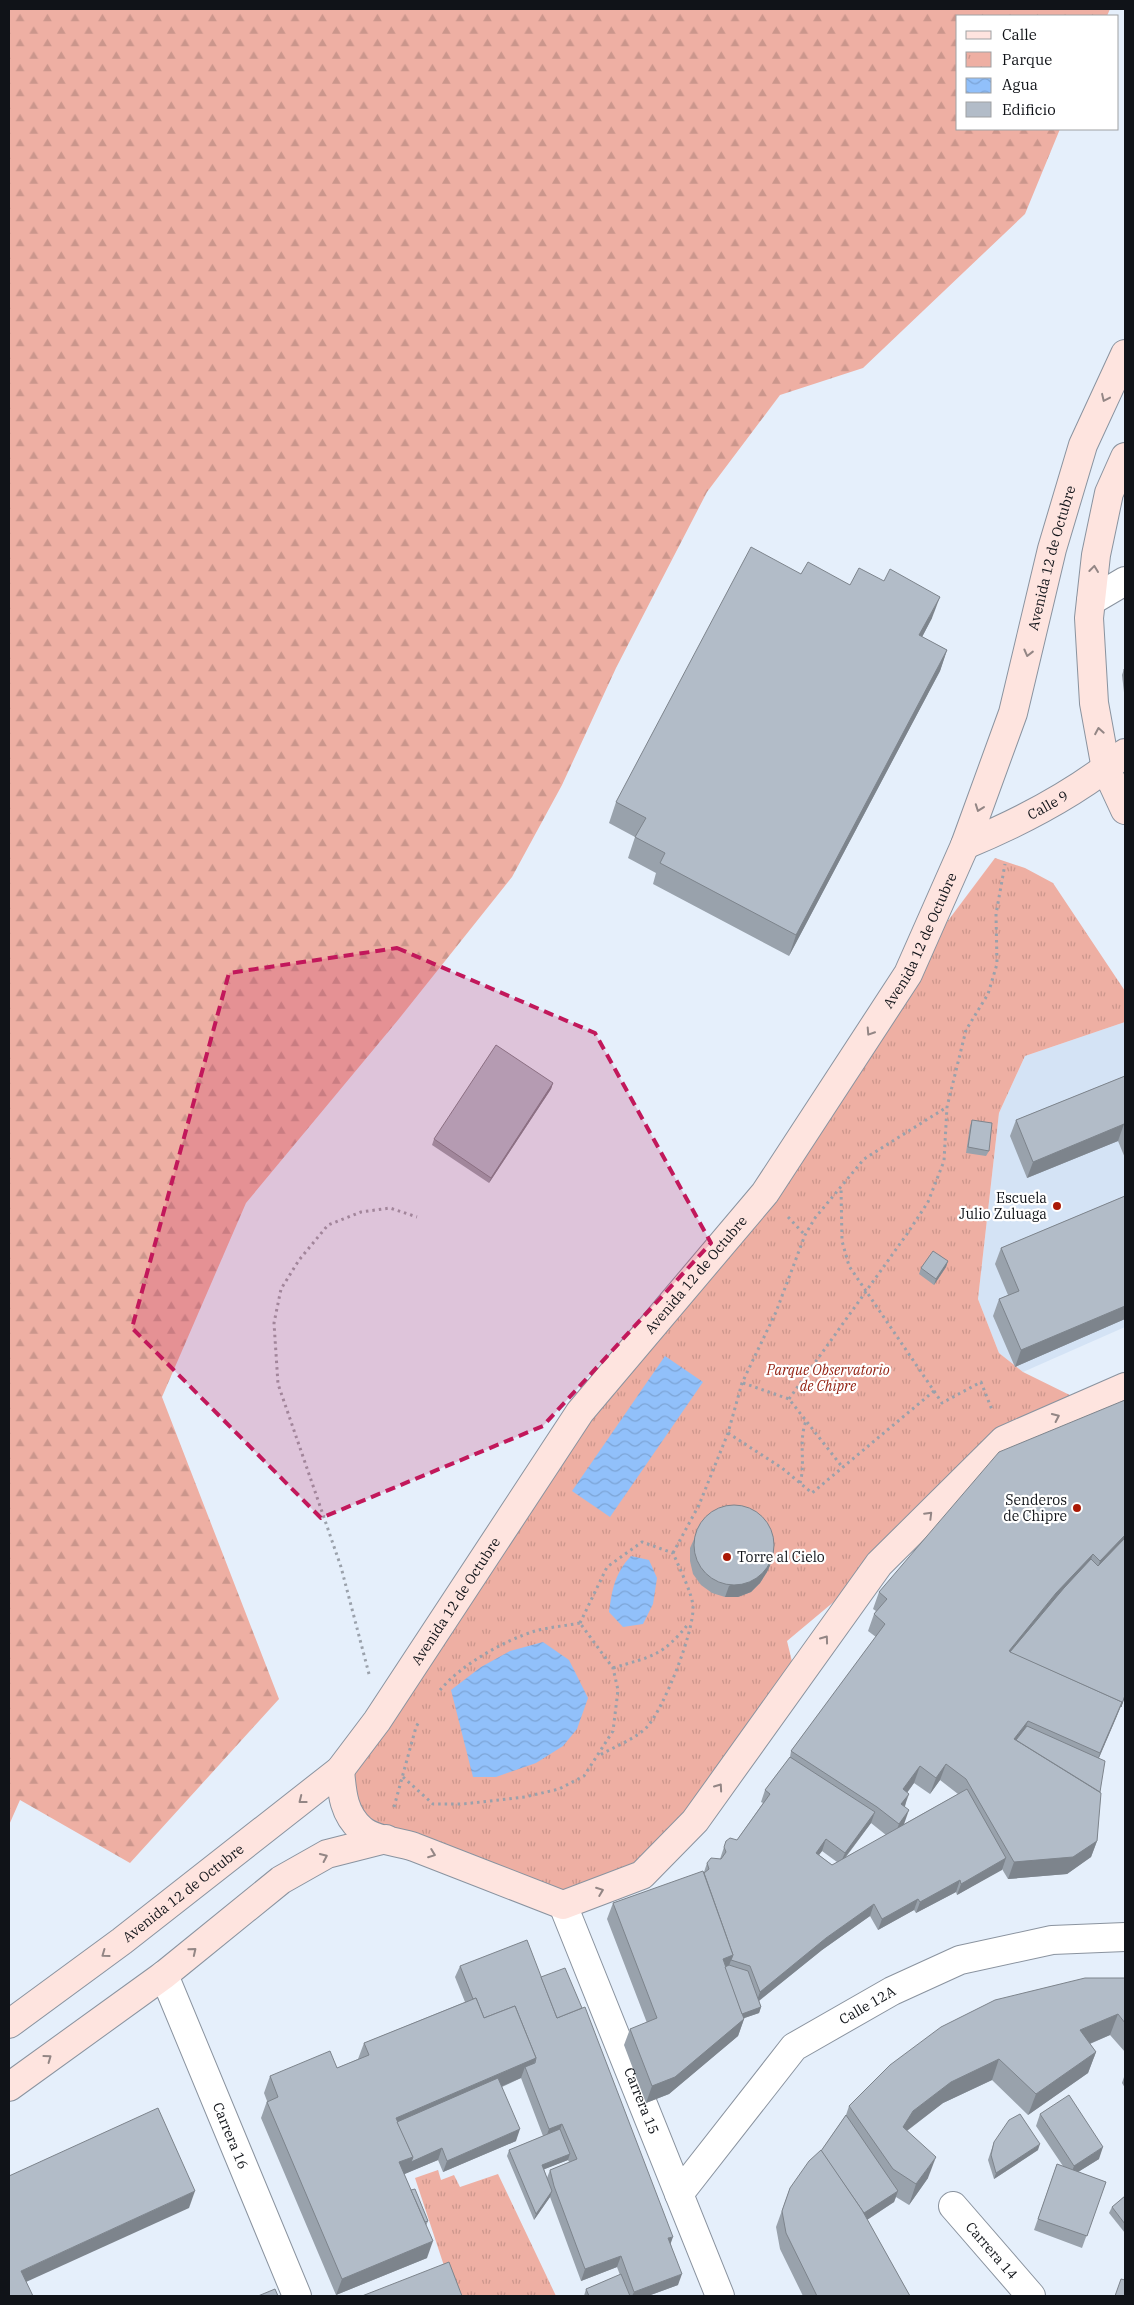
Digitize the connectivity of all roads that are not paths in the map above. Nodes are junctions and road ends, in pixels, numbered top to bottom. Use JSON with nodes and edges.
{"nodes":[{"id":1,"x":1125,"y":354,"type":"edge"},
{"id":2,"x":1125,"y":457,"type":"edge"},
{"id":3,"x":1125,"y":581,"type":"edge"},
{"id":4,"x":1091,"y":601,"type":"junction"},
{"id":5,"x":1116,"y":761,"type":"edge"},
{"id":6,"x":1125,"y":810,"type":"edge"},
{"id":7,"x":965,"y":845,"type":"junction"},
{"id":8,"x":1125,"y":1387,"type":"edge"},
{"id":9,"x":340,"y":1770,"type":"junction"},
{"id":10,"x":386,"y":1839,"type":"junction"},
{"id":11,"x":563,"y":1906,"type":"junction"},
{"id":12,"x":1125,"y":1937,"type":"edge"},
{"id":13,"x":164,"y":1975,"type":"junction"},
{"id":14,"x":9,"y":2024,"type":"edge"},
{"id":15,"x":9,"y":2087,"type":"edge"},
{"id":16,"x":679,"y":2194,"type":"junction"},
{"id":17,"x":953,"y":2206,"type":"dead end"},
{"id":18,"x":297,"y":2296,"type":"edge"},
{"id":19,"x":720,"y":2296,"type":"edge"},
{"id":20,"x":1031,"y":2296,"type":"edge"}],
"edges":[{"from":1,"to":7,"type":"main road","name":"Avenida 12 de Octubre","one_way":true},
{"from":4,"to":2,"type":"main road","one_way":true},
{"from":3,"to":4,"type":"street"},
{"from":5,"to":4,"type":"main road","one_way":true},
{"from":5,"to":6,"type":"main road"},
{"from":5,"to":7,"type":"main road","name":"Calle 9"},
{"from":7,"to":9,"type":"main road","name":"Avenida 12 de Octubre","one_way":true},
{"from":11,"to":8,"type":"main road","one_way":true},
{"from":9,"to":10,"type":"main road"},
{"from":9,"to":14,"type":"main road","name":"Avenida 12 de Octubre","one_way":true},
{"from":10,"to":11,"type":"main road","one_way":true},
{"from":13,"to":10,"type":"main road","one_way":true},
{"from":11,"to":16,"type":"street","name":"Carrera 15"},
{"from":12,"to":16,"type":"street","name":"Calle 12A"},
{"from":15,"to":13,"type":"main road","one_way":true},
{"from":13,"to":18,"type":"street","name":"Carrera 16"},
{"from":16,"to":19,"type":"street","name":"Carrera 15"},
{"from":17,"to":20,"type":"street","name":"Carrera 14"}]}
